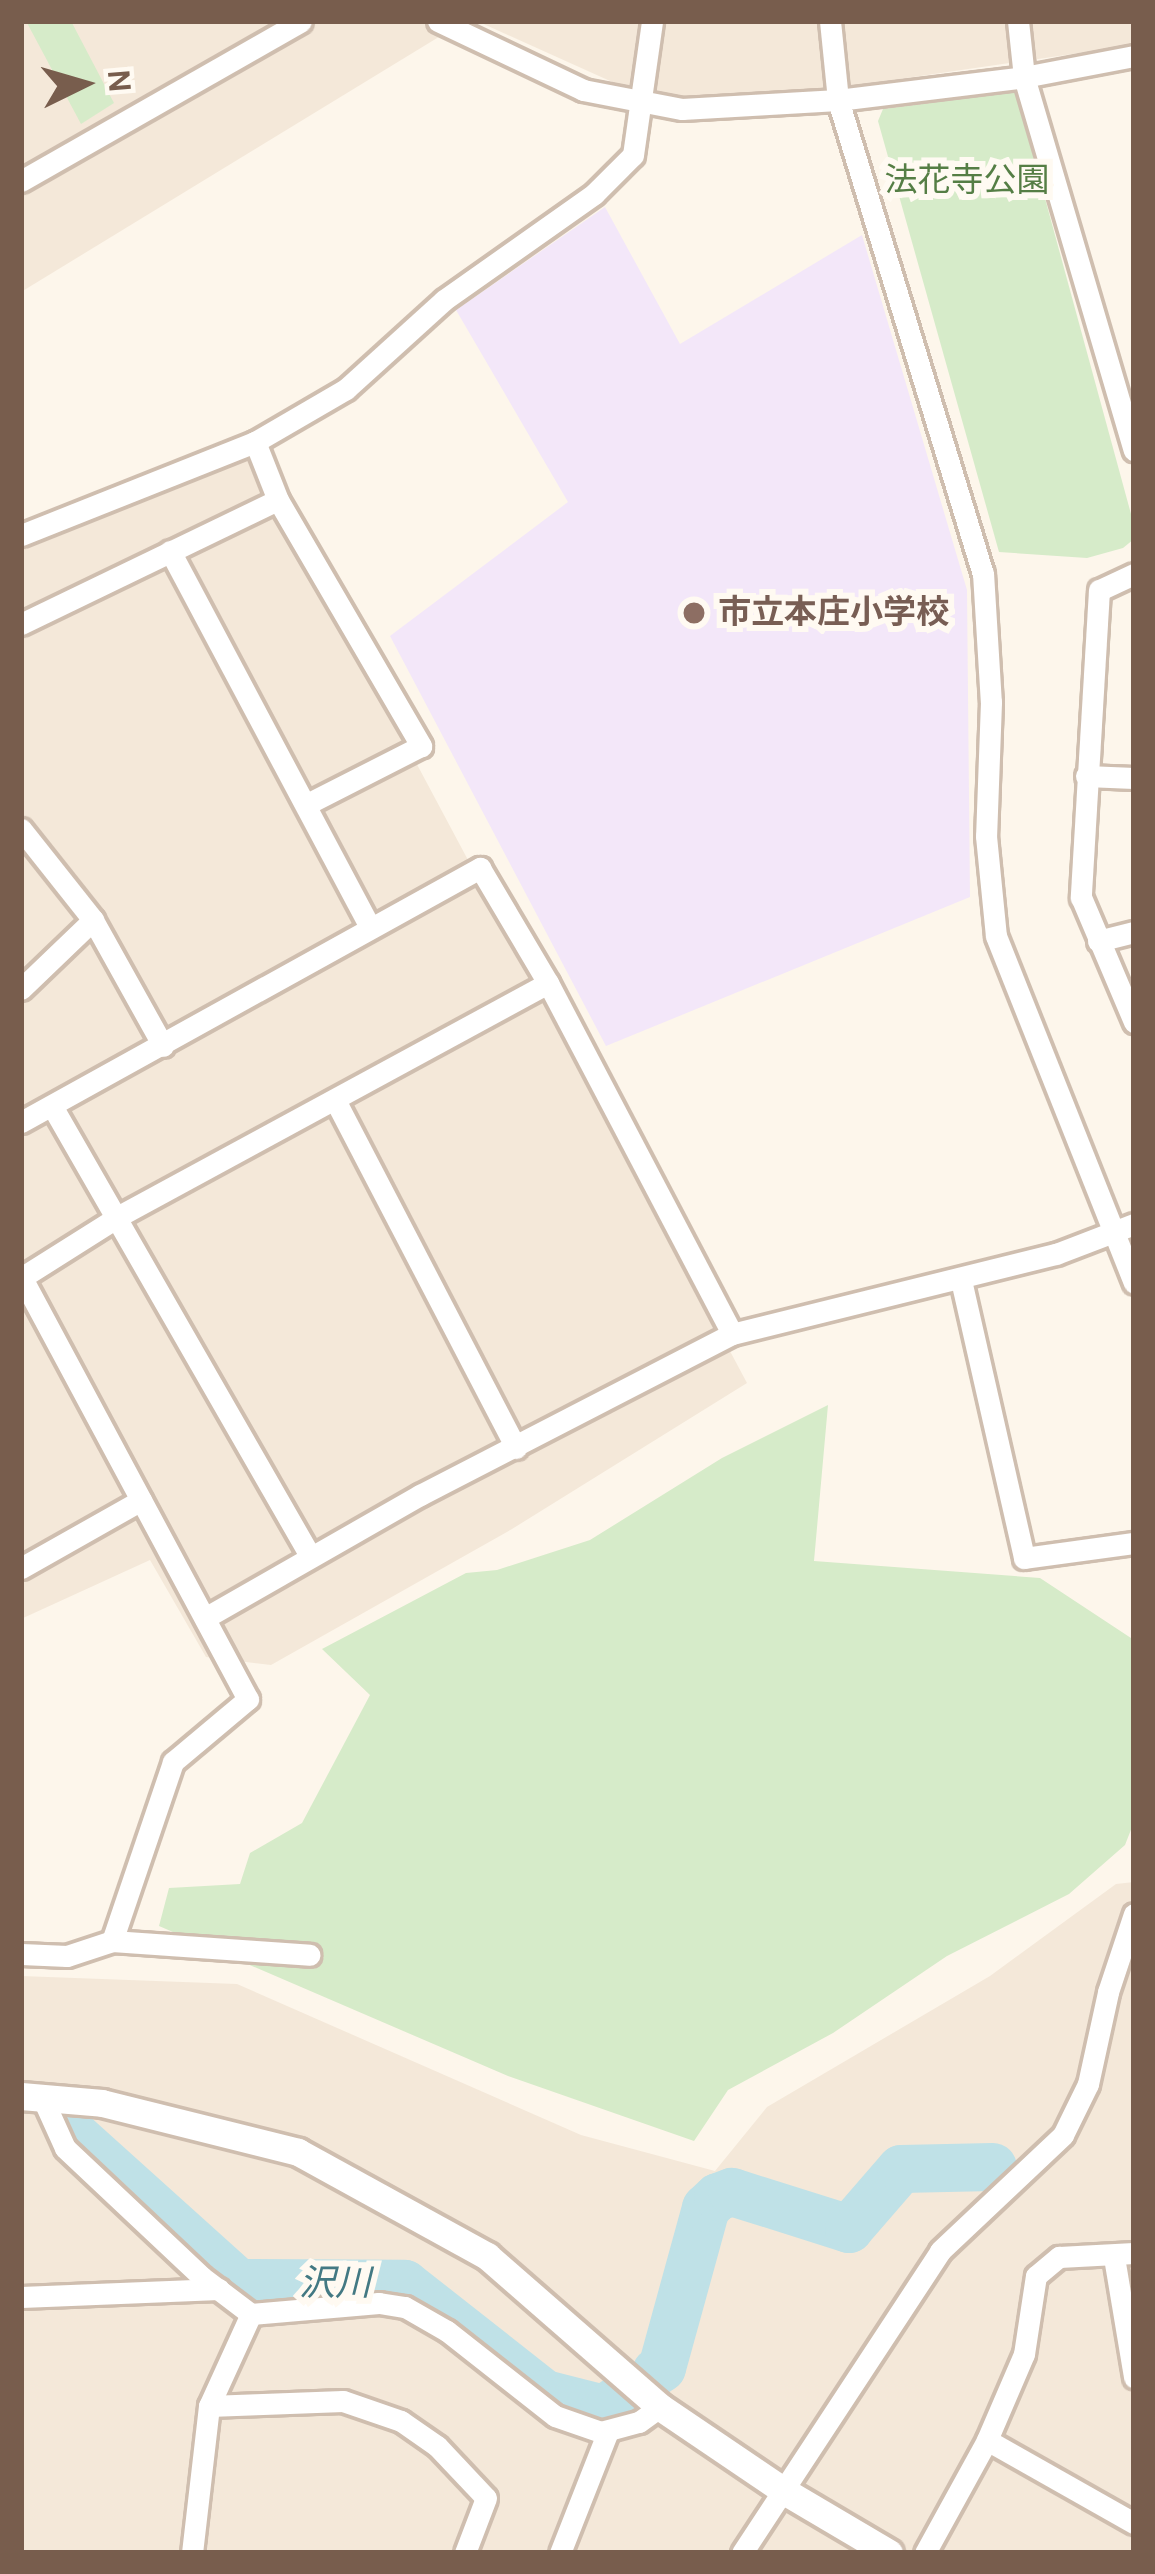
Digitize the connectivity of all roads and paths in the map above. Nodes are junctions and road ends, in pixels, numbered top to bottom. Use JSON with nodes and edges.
{"nodes":[{"id":1,"x":301,"y":21,"type":"edge"},
{"id":2,"x":438,"y":21,"type":"edge"},
{"id":3,"x":652,"y":21,"type":"edge"},
{"id":4,"x":830,"y":21,"type":"edge"},
{"id":5,"x":1018,"y":21,"type":"edge"},
{"id":6,"x":1134,"y":56,"type":"edge"},
{"id":7,"x":1024,"y":76,"type":"junction"},
{"id":8,"x":838,"y":100,"type":"junction"},
{"id":9,"x":639,"y":104,"type":"junction"},
{"id":10,"x":21,"y":181,"type":"edge"},
{"id":11,"x":255,"y":442,"type":"junction"},
{"id":12,"x":1134,"y":450,"type":"edge"},
{"id":13,"x":278,"y":500,"type":"junction"},
{"id":14,"x":21,"y":536,"type":"edge"},
{"id":15,"x":170,"y":551,"type":"junction"},
{"id":16,"x":1134,"y":574,"type":"edge"},
{"id":17,"x":21,"y":624,"type":"edge"},
{"id":18,"x":1086,"y":776,"type":"junction"},
{"id":19,"x":1134,"y":778,"type":"edge"},
{"id":20,"x":307,"y":804,"type":"junction"},
{"id":21,"x":21,"y":829,"type":"edge"},
{"id":22,"x":93,"y":920,"type":"junction"},
{"id":23,"x":370,"y":926,"type":"junction"},
{"id":24,"x":1134,"y":932,"type":"edge"},
{"id":25,"x":1099,"y":941,"type":"junction"},
{"id":26,"x":548,"y":983,"type":"junction"},
{"id":27,"x":21,"y":988,"type":"edge"},
{"id":28,"x":1134,"y":1022,"type":"edge"},
{"id":29,"x":163,"y":1046,"type":"junction"},
{"id":30,"x":336,"y":1102,"type":"junction"},
{"id":31,"x":52,"y":1106,"type":"junction"},
{"id":32,"x":21,"y":1122,"type":"edge"},
{"id":33,"x":119,"y":1216,"type":"junction"},
{"id":34,"x":1125,"y":1228,"type":"edge"},
{"id":35,"x":21,"y":1278,"type":"edge"},
{"id":36,"x":961,"y":1280,"type":"junction"},
{"id":37,"x":1134,"y":1282,"type":"edge"},
{"id":38,"x":732,"y":1334,"type":"junction"},
{"id":39,"x":516,"y":1448,"type":"junction"},
{"id":40,"x":141,"y":1500,"type":"junction"},
{"id":41,"x":1134,"y":1543,"type":"edge"},
{"id":42,"x":309,"y":1554,"type":"junction"},
{"id":43,"x":21,"y":1568,"type":"edge"},
{"id":44,"x":205,"y":1618,"type":"junction"},
{"id":45,"x":1134,"y":1914,"type":"edge"},
{"id":46,"x":112,"y":1941,"type":"junction"},
{"id":47,"x":21,"y":1954,"type":"edge"},
{"id":48,"x":310,"y":1955,"type":"dead end"},
{"id":49,"x":31,"y":2096,"type":"edge"},
{"id":50,"x":1124,"y":2255,"type":"edge"},
{"id":51,"x":220,"y":2289,"type":"junction"},
{"id":52,"x":21,"y":2297,"type":"edge"},
{"id":53,"x":251,"y":2314,"type":"junction"},
{"id":54,"x":1134,"y":2377,"type":"edge"},
{"id":55,"x":209,"y":2406,"type":"junction"},
{"id":56,"x":661,"y":2407,"type":"junction"},
{"id":57,"x":608,"y":2431,"type":"junction"},
{"id":58,"x":987,"y":2440,"type":"junction"},
{"id":59,"x":784,"y":2491,"type":"junction"},
{"id":60,"x":1134,"y":2523,"type":"edge"},
{"id":61,"x":192,"y":2553,"type":"edge"},
{"id":62,"x":465,"y":2553,"type":"edge"},
{"id":63,"x":560,"y":2553,"type":"edge"},
{"id":64,"x":742,"y":2553,"type":"edge"},
{"id":65,"x":890,"y":2553,"type":"edge"},
{"id":66,"x":925,"y":2553,"type":"edge"}],
"edges":[{"from":1,"to":10,"type":"street"},
{"from":2,"to":9,"type":"street"},
{"from":3,"to":9,"type":"street"},
{"from":4,"to":8,"type":"street"},
{"from":5,"to":7,"type":"street"},
{"from":6,"to":7,"type":"street"},
{"from":7,"to":8,"type":"street"},
{"from":7,"to":12,"type":"street"},
{"from":8,"to":9,"type":"street"},
{"from":8,"to":34,"type":"street"},
{"from":9,"to":11,"type":"street"},
{"from":11,"to":13,"type":"street"},
{"from":11,"to":14,"type":"street"},
{"from":13,"to":15,"type":"street"},
{"from":13,"to":20,"type":"street"},
{"from":15,"to":17,"type":"street"},
{"from":15,"to":20,"type":"street"},
{"from":16,"to":18,"type":"street"},
{"from":18,"to":19,"type":"street"},
{"from":18,"to":25,"type":"street"},
{"from":20,"to":23,"type":"street"},
{"from":21,"to":22,"type":"street"},
{"from":22,"to":27,"type":"street"},
{"from":22,"to":29,"type":"street"},
{"from":23,"to":26,"type":"street"},
{"from":23,"to":29,"type":"street"},
{"from":24,"to":25,"type":"street"},
{"from":25,"to":28,"type":"street"},
{"from":26,"to":30,"type":"street"},
{"from":26,"to":38,"type":"street"},
{"from":29,"to":31,"type":"street"},
{"from":30,"to":33,"type":"street"},
{"from":30,"to":39,"type":"street"},
{"from":31,"to":32,"type":"street"},
{"from":31,"to":33,"type":"street"},
{"from":33,"to":35,"type":"street"},
{"from":33,"to":42,"type":"street"},
{"from":34,"to":36,"type":"street"},
{"from":34,"to":37,"type":"street"},
{"from":35,"to":40,"type":"street"},
{"from":36,"to":38,"type":"street"},
{"from":36,"to":41,"type":"street"},
{"from":38,"to":39,"type":"street"},
{"from":39,"to":42,"type":"street"},
{"from":40,"to":43,"type":"street"},
{"from":40,"to":44,"type":"street"},
{"from":42,"to":44,"type":"street"},
{"from":44,"to":46,"type":"street"},
{"from":45,"to":59,"type":"street"},
{"from":46,"to":47,"type":"street"},
{"from":46,"to":48,"type":"street"},
{"from":49,"to":51,"type":"street"},
{"from":49,"to":56,"type":"street"},
{"from":50,"to":54,"type":"street"},
{"from":50,"to":58,"type":"street"},
{"from":51,"to":52,"type":"street"},
{"from":51,"to":53,"type":"street"},
{"from":53,"to":55,"type":"street"},
{"from":53,"to":57,"type":"street"},
{"from":55,"to":61,"type":"street"},
{"from":55,"to":62,"type":"street"},
{"from":56,"to":57,"type":"street"},
{"from":56,"to":59,"type":"street"},
{"from":57,"to":63,"type":"street"},
{"from":58,"to":60,"type":"street"},
{"from":58,"to":66,"type":"street"},
{"from":59,"to":64,"type":"street"},
{"from":59,"to":65,"type":"street"}]}
